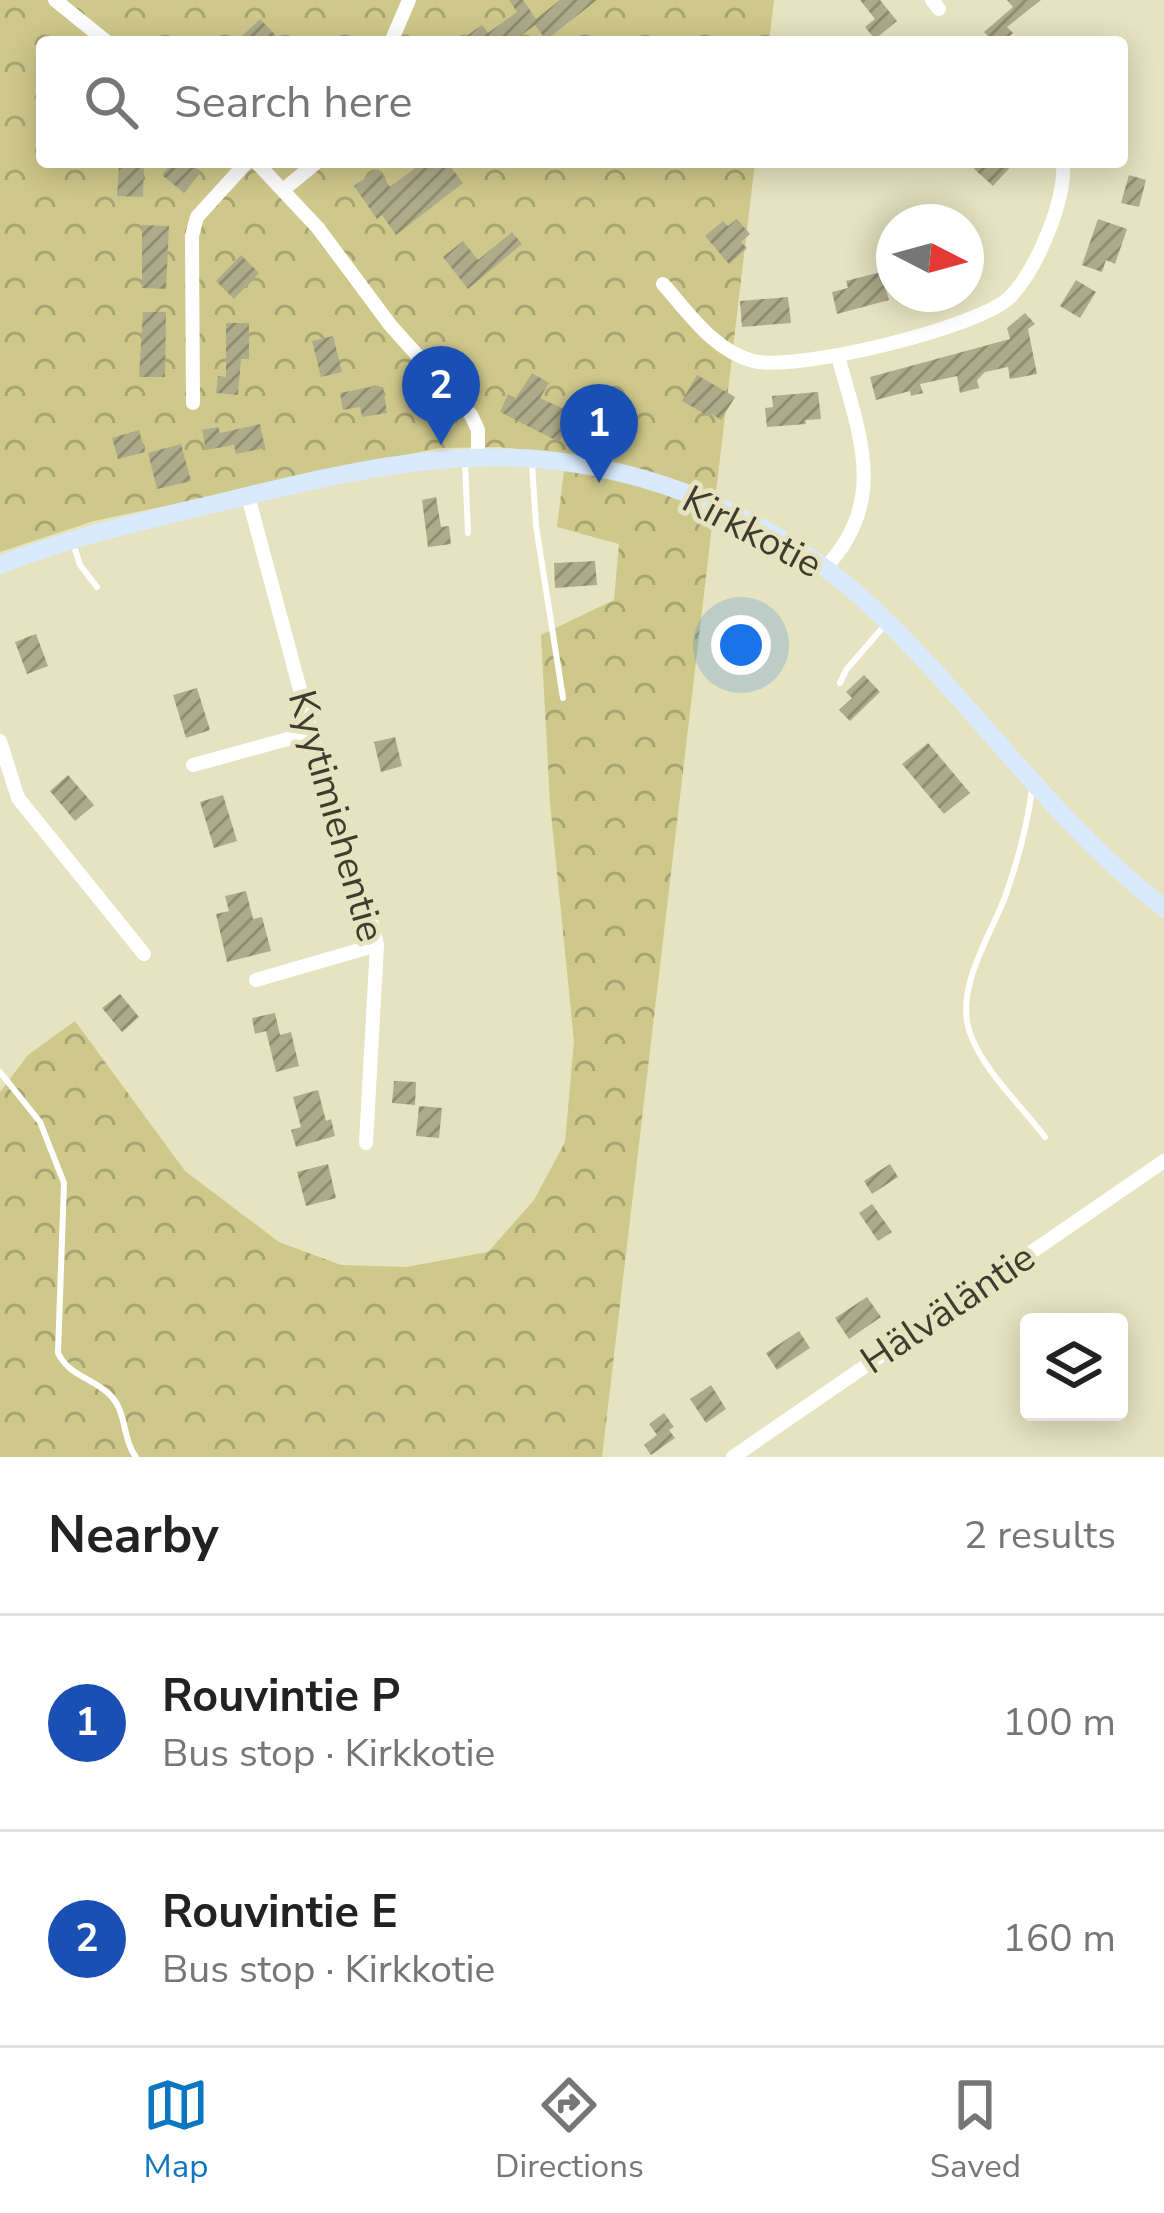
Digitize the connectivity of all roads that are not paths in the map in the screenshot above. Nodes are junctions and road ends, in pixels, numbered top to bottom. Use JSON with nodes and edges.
{"nodes":[{"id":1,"x":55,"y":0,"type":"edge"},
{"id":2,"x":409,"y":0,"type":"edge"},
{"id":3,"x":100,"y":36,"type":"edge"},
{"id":4,"x":394,"y":36,"type":"edge"},
{"id":5,"x":242,"y":168,"type":"edge"},
{"id":6,"x":262,"y":168,"type":"edge"},
{"id":7,"x":310,"y":168,"type":"edge"},
{"id":8,"x":1064,"y":168,"type":"edge"},
{"id":9,"x":283,"y":190,"type":"junction"},
{"id":10,"x":663,"y":284,"type":"dead end"},
{"id":11,"x":838,"y":356,"type":"junction"},
{"id":12,"x":193,"y":403,"type":"dead end"},
{"id":13,"x":471,"y":458,"type":"junction"},
{"id":14,"x":532,"y":460,"type":"junction"},
{"id":15,"x":248,"y":496,"type":"junction"},
{"id":16,"x":468,"y":533,"type":"dead end"},
{"id":17,"x":72,"y":540,"type":"junction"},
{"id":18,"x":0,"y":565,"type":"edge"},
{"id":19,"x":825,"y":568,"type":"junction"},
{"id":20,"x":97,"y":587,"type":"dead end"},
{"id":21,"x":887,"y":622,"type":"junction"},
{"id":22,"x":840,"y":683,"type":"dead end"},
{"id":23,"x":563,"y":698,"type":"dead end"},
{"id":24,"x":310,"y":733,"type":"junction"},
{"id":25,"x":0,"y":740,"type":"edge"},
{"id":26,"x":193,"y":764,"type":"dead end"},
{"id":27,"x":1033,"y":785,"type":"junction"},
{"id":28,"x":1164,"y":908,"type":"edge"},
{"id":29,"x":377,"y":945,"type":"junction"},
{"id":30,"x":143,"y":954,"type":"dead end"},
{"id":31,"x":256,"y":980,"type":"dead end"},
{"id":32,"x":0,"y":1072,"type":"edge"},
{"id":33,"x":1045,"y":1136,"type":"dead end"},
{"id":34,"x":366,"y":1143,"type":"dead end"},
{"id":35,"x":1164,"y":1162,"type":"edge"},
{"id":36,"x":136,"y":1457,"type":"edge"},
{"id":37,"x":733,"y":1457,"type":"edge"}],
"edges":[{"from":1,"to":3,"type":"street"},
{"from":2,"to":4,"type":"street"},
{"from":5,"to":12,"type":"street"},
{"from":6,"to":9,"type":"street"},
{"from":7,"to":9,"type":"street"},
{"from":8,"to":11,"type":"street"},
{"from":9,"to":13,"type":"street"},
{"from":10,"to":11,"type":"street"},
{"from":11,"to":19,"type":"street"},
{"from":13,"to":14,"type":"street","name":"Kirkkotie"},
{"from":13,"to":15,"type":"street","name":"Kirkkotie"},
{"from":13,"to":16,"type":"lane"},
{"from":14,"to":19,"type":"street","name":"Kirkkotie"},
{"from":14,"to":23,"type":"lane"},
{"from":15,"to":17,"type":"street","name":"Kirkkotie"},
{"from":15,"to":24,"type":"street","name":"Kyytimiehentie"},
{"from":17,"to":18,"type":"street","name":"Kirkkotie"},
{"from":17,"to":20,"type":"lane"},
{"from":19,"to":21,"type":"street","name":"Kirkkotie"},
{"from":21,"to":22,"type":"lane"},
{"from":21,"to":27,"type":"street","name":"Kirkkotie"},
{"from":24,"to":26,"type":"street"},
{"from":24,"to":29,"type":"street","name":"Kyytimiehentie"},
{"from":25,"to":30,"type":"street"},
{"from":27,"to":28,"type":"street","name":"Kirkkotie"},
{"from":27,"to":33,"type":"lane"},
{"from":29,"to":31,"type":"street"},
{"from":29,"to":34,"type":"street","name":"Kyytimiehentie"},
{"from":32,"to":36,"type":"lane"},
{"from":35,"to":37,"type":"street","name":"Hälväläntie"}]}
